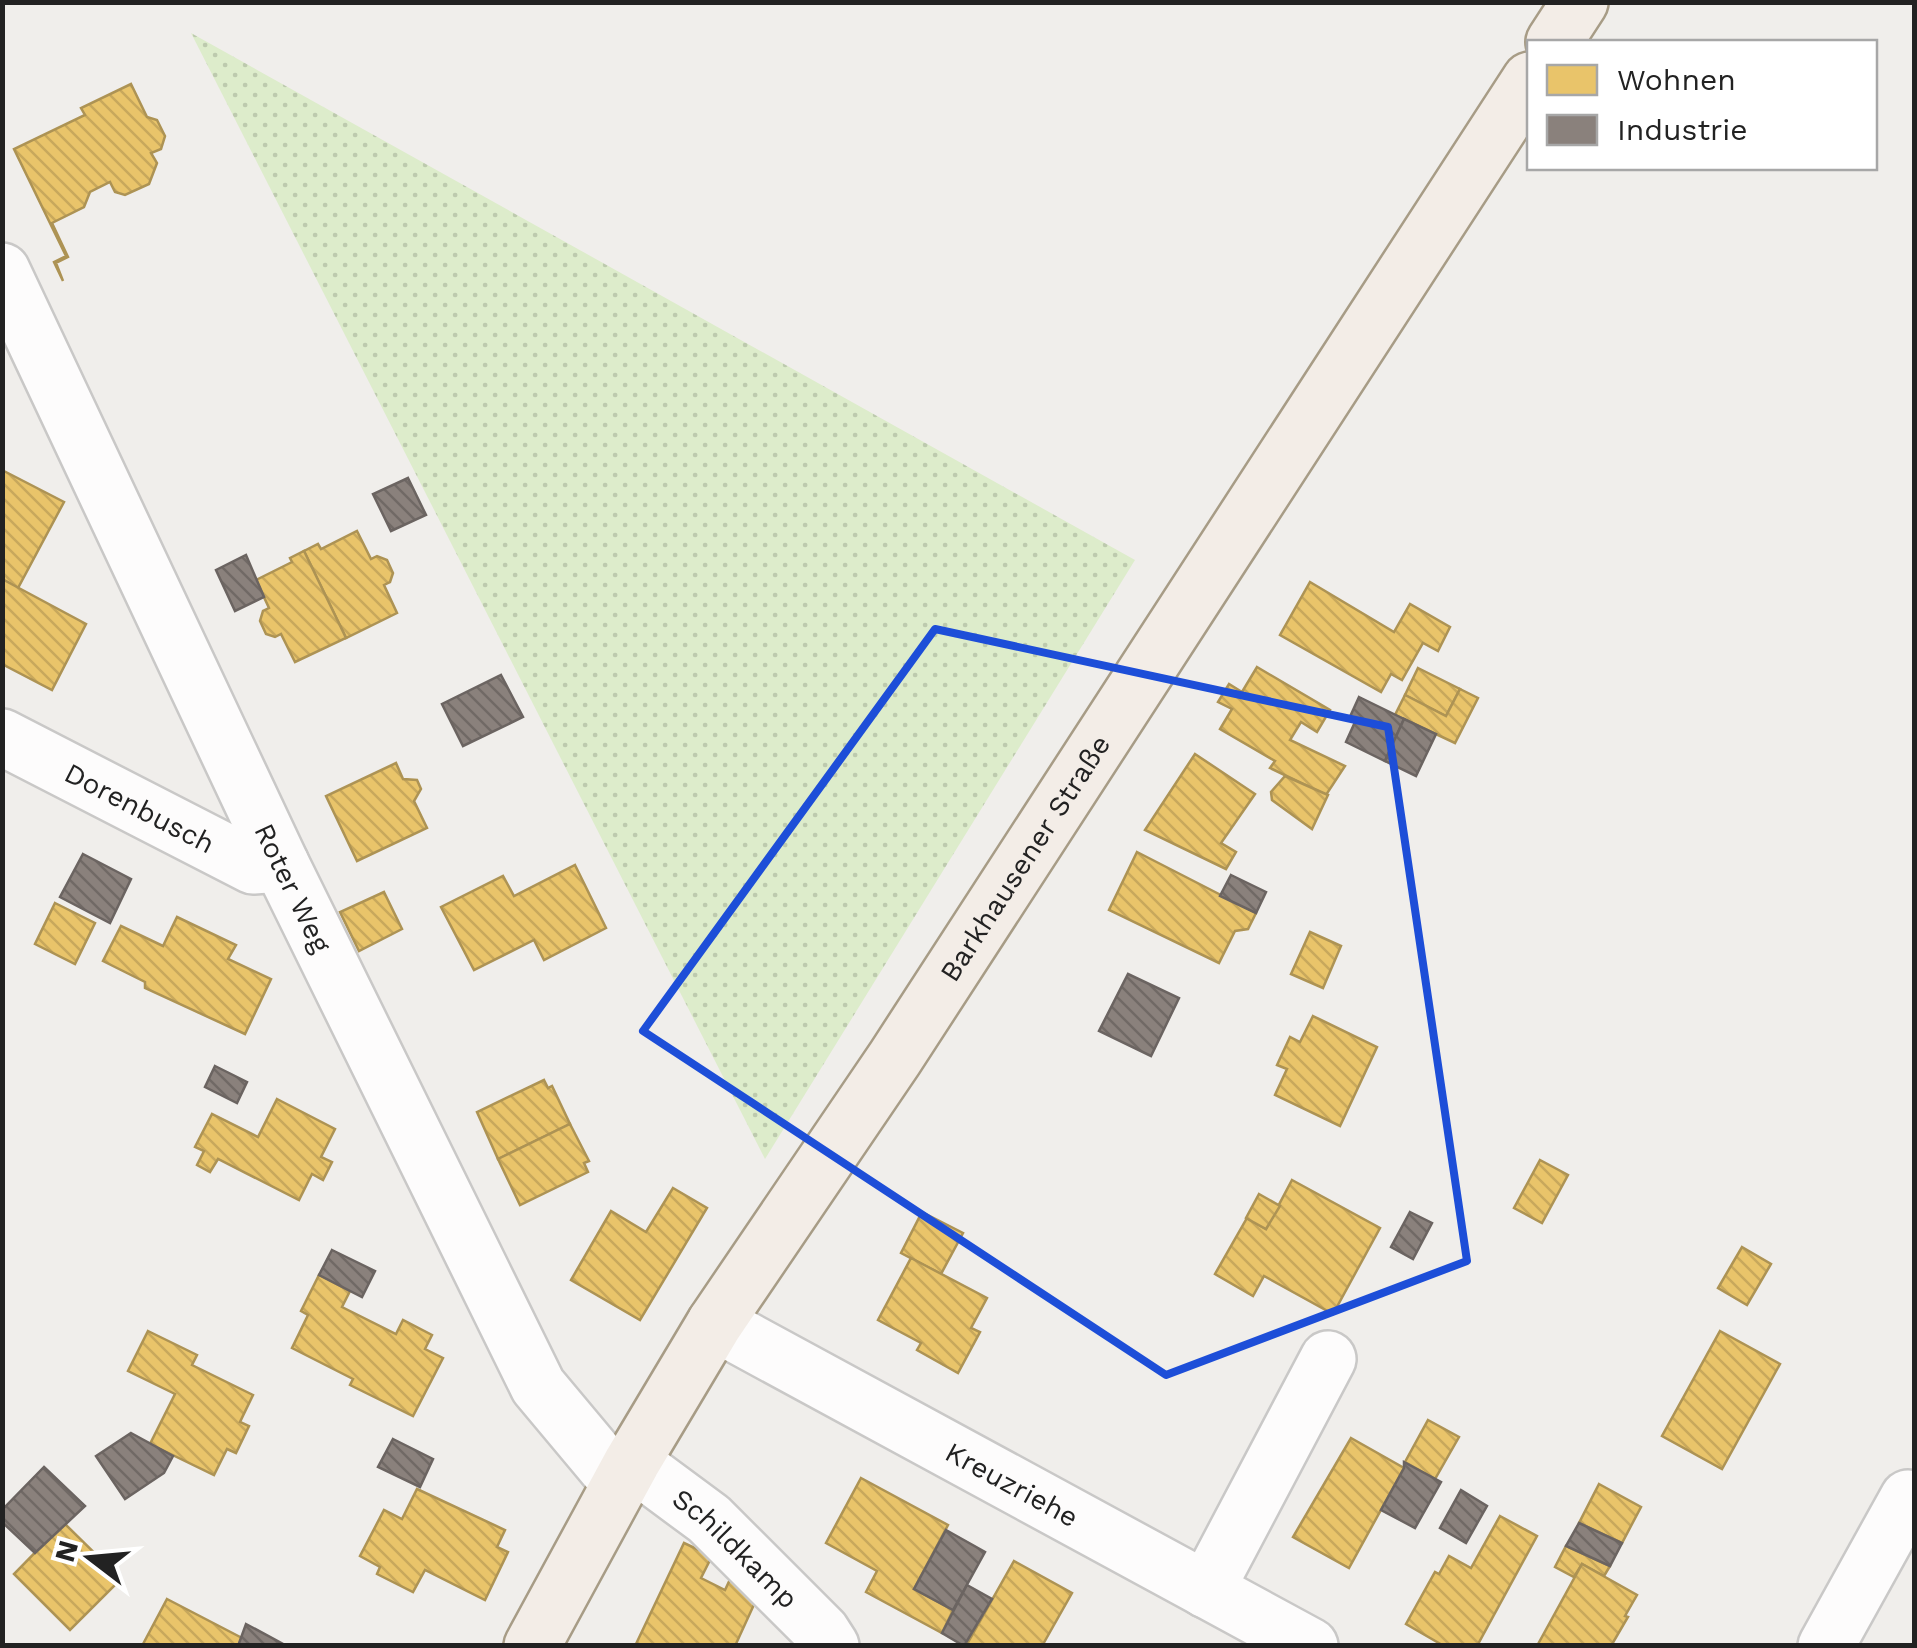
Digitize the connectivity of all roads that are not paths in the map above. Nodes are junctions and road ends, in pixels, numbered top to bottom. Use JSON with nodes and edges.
{"nodes":[{"id":1,"x":1580,"y":2,"type":"edge"},
{"id":2,"x":1555,"y":40,"type":"edge"},
{"id":3,"x":1527,"y":85,"type":"edge"},
{"id":4,"x":2,"y":271,"type":"edge"},
{"id":5,"x":2,"y":737,"type":"edge"},
{"id":6,"x":281,"y":864,"type":"junction"},
{"id":7,"x":715,"y":1323,"type":"junction"},
{"id":8,"x":1328,"y":1360,"type":"dead end"},
{"id":9,"x":626,"y":1472,"type":"junction"},
{"id":10,"x":1908,"y":1498,"type":"dead end"},
{"id":11,"x":1206,"y":1590,"type":"junction"},
{"id":12,"x":532,"y":1646,"type":"edge"},
{"id":13,"x":830,"y":1646,"type":"edge"},
{"id":14,"x":1310,"y":1646,"type":"edge"},
{"id":15,"x":1826,"y":1646,"type":"edge"}],
"edges":[{"from":1,"to":2,"type":"main road"},
{"from":3,"to":7,"type":"main road","name":"Barkhausener Straße"},
{"from":4,"to":6,"type":"street","name":"Roter Weg"},
{"from":5,"to":6,"type":"street","name":"Dorenbusch"},
{"from":6,"to":9,"type":"street","name":"Roter Weg"},
{"from":7,"to":9,"type":"main road","name":"Barkhausener Straße"},
{"from":7,"to":11,"type":"street","name":"Kreuzriehe"},
{"from":8,"to":11,"type":"street"},
{"from":9,"to":12,"type":"main road","name":"Barkhausener Straße"},
{"from":9,"to":13,"type":"street","name":"Schildkamp"},
{"from":10,"to":15,"type":"street"},
{"from":11,"to":14,"type":"street","name":"Kreuzriehe"}]}
